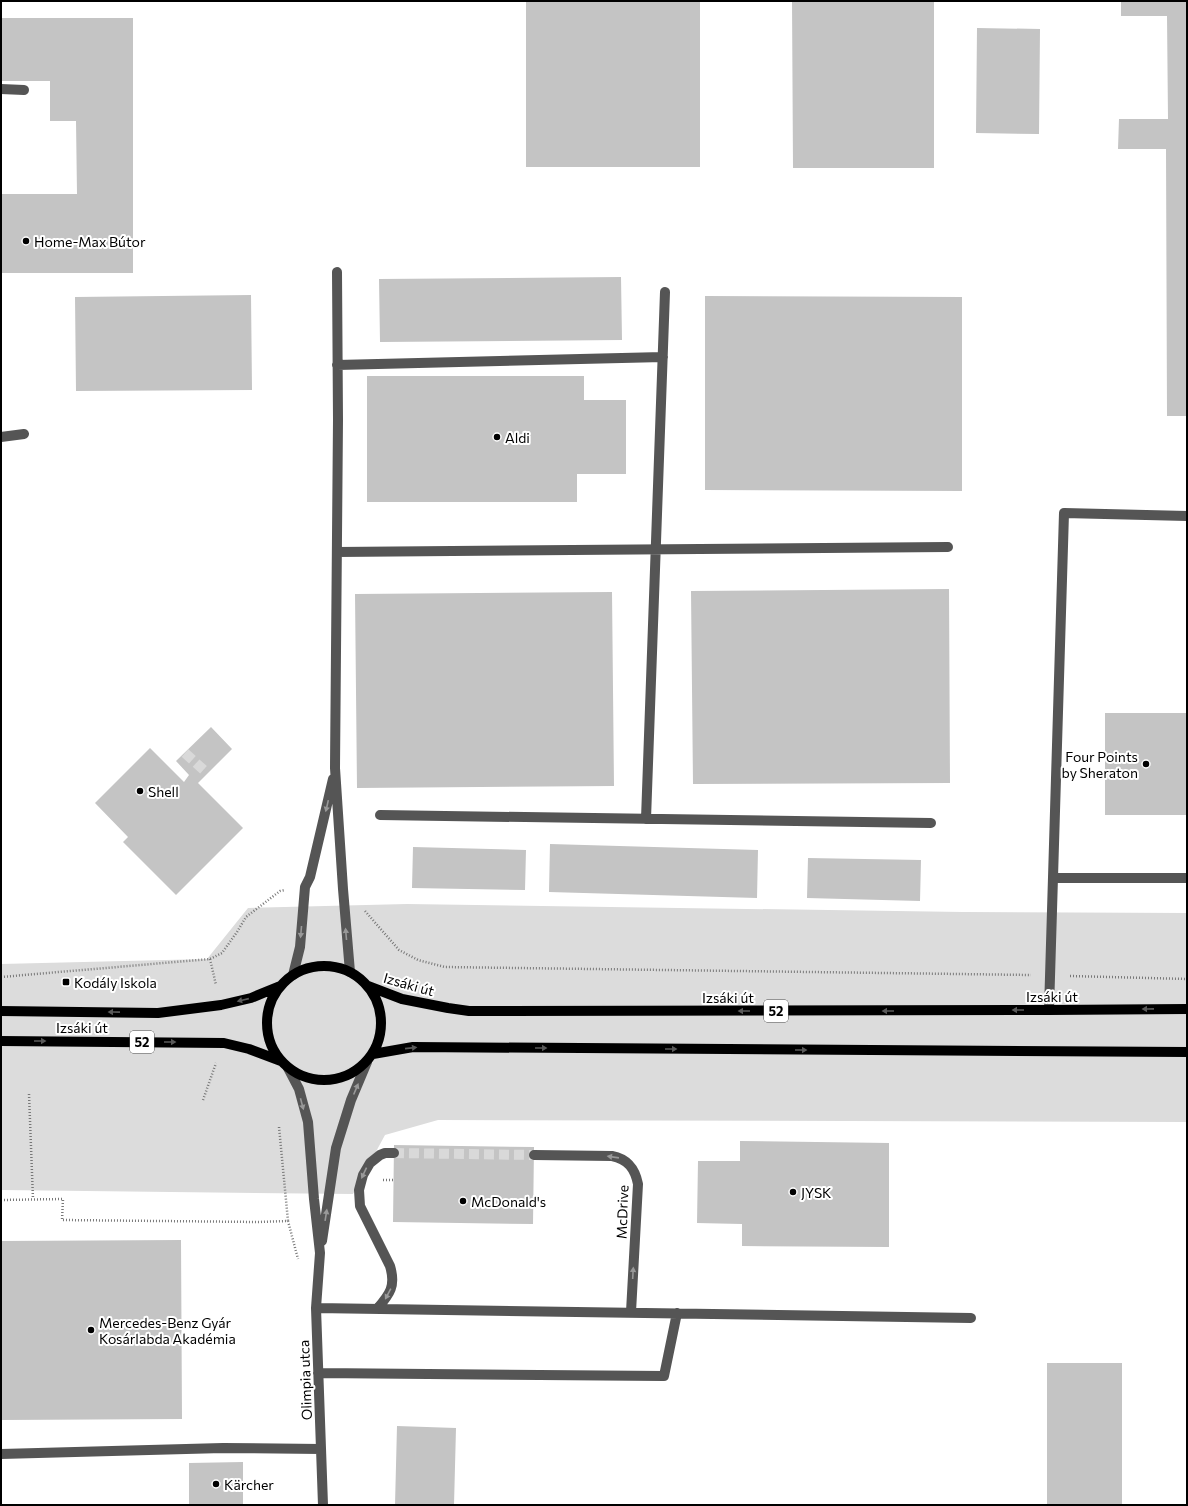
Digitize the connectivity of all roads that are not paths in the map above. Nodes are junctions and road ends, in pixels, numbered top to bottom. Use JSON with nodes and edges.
{"nodes":[{"id":1,"x":1,"y":89,"type":"edge"},
{"id":2,"x":24,"y":90,"type":"dead end"},
{"id":3,"x":337,"y":272,"type":"dead end"},
{"id":4,"x":666,"y":292,"type":"dead end"},
{"id":5,"x":663,"y":357,"type":"junction"},
{"id":6,"x":337,"y":365,"type":"junction"},
{"id":7,"x":24,"y":434,"type":"dead end"},
{"id":8,"x":1,"y":437,"type":"edge"},
{"id":9,"x":1187,"y":516,"type":"edge"},
{"id":10,"x":948,"y":547,"type":"dead end"},
{"id":11,"x":656,"y":549,"type":"junction"},
{"id":12,"x":337,"y":552,"type":"junction"},
{"id":13,"x":336,"y":768,"type":"junction"},
{"id":14,"x":380,"y":815,"type":"dead end"},
{"id":15,"x":646,"y":819,"type":"junction"},
{"id":16,"x":930,"y":823,"type":"dead end"},
{"id":17,"x":1053,"y":878,"type":"junction"},
{"id":18,"x":1187,"y":878,"type":"edge"},
{"id":19,"x":350,"y":972,"type":"junction"},
{"id":20,"x":293,"y":975,"type":"junction"},
{"id":21,"x":280,"y":986,"type":"junction"},
{"id":22,"x":368,"y":986,"type":"junction"},
{"id":23,"x":1187,"y":1009,"type":"edge"},
{"id":24,"x":1048,"y":1010,"type":"junction"},
{"id":25,"x":1,"y":1011,"type":"edge"},
{"id":26,"x":1,"y":1041,"type":"edge"},
{"id":27,"x":1187,"y":1052,"type":"edge"},
{"id":28,"x":370,"y":1058,"type":"junction"},
{"id":29,"x":284,"y":1064,"type":"junction"},
{"id":30,"x":394,"y":1153,"type":"tunnel mouth"},
{"id":31,"x":534,"y":1155,"type":"tunnel mouth"},
{"id":32,"x":320,"y":1253,"type":"junction"},
{"id":33,"x":316,"y":1308,"type":"junction"},
{"id":34,"x":377,"y":1309,"type":"junction"},
{"id":35,"x":631,"y":1312,"type":"junction"},
{"id":36,"x":677,"y":1313,"type":"junction"},
{"id":37,"x":971,"y":1318,"type":"dead end"},
{"id":38,"x":318,"y":1373,"type":"junction"},
{"id":39,"x":321,"y":1449,"type":"junction"},
{"id":40,"x":1,"y":1454,"type":"edge"},
{"id":41,"x":323,"y":1505,"type":"edge"}],
"edges":[{"from":1,"to":2,"type":"street"},
{"from":3,"to":6,"type":"street"},
{"from":4,"to":5,"type":"street"},
{"from":5,"to":6,"type":"street"},
{"from":5,"to":11,"type":"street"},
{"from":6,"to":12,"type":"street"},
{"from":7,"to":8,"type":"street"},
{"from":9,"to":17,"type":"street"},
{"from":10,"to":11,"type":"street"},
{"from":11,"to":12,"type":"street"},
{"from":11,"to":15,"type":"street"},
{"from":12,"to":13,"type":"street"},
{"from":19,"to":13,"type":"street","one_way":true},
{"from":13,"to":20,"type":"street","one_way":true},
{"from":14,"to":15,"type":"street"},
{"from":15,"to":16,"type":"street"},
{"from":17,"to":18,"type":"street"},
{"from":17,"to":24,"type":"street"},
{"from":19,"to":20,"type":"main road","number":"52"},
{"from":19,"to":22,"type":"main road","number":"52"},
{"from":20,"to":21,"type":"main road","number":"52"},
{"from":21,"to":25,"type":"main road","name":"Izsáki út","number":"52","one_way":true},
{"from":21,"to":29,"type":"main road","number":"52"},
{"from":24,"to":22,"type":"main road","name":"Izsáki út","number":"52","one_way":true},
{"from":22,"to":28,"type":"main road","number":"52"},
{"from":23,"to":24,"type":"main road","name":"Izsáki út","number":"52","one_way":true},
{"from":26,"to":29,"type":"main road","name":"Izsáki út","number":"52","one_way":true},
{"from":28,"to":27,"type":"main road","number":"52","one_way":true},
{"from":28,"to":29,"type":"main road","number":"52"},
{"from":32,"to":28,"type":"street","name":"Olimpia utca","one_way":true},
{"from":29,"to":32,"type":"street","name":"Olimpia utca","one_way":true},
{"from":30,"to":34,"type":"street","one_way":true},
{"from":35,"to":31,"type":"street","name":"McDrive","one_way":true},
{"from":32,"to":33,"type":"street","name":"Olimpia utca"},
{"from":33,"to":34,"type":"street"},
{"from":33,"to":38,"type":"street","name":"Olimpia utca"},
{"from":34,"to":35,"type":"street"},
{"from":35,"to":36,"type":"street"},
{"from":36,"to":37,"type":"street"},
{"from":36,"to":38,"type":"street"},
{"from":38,"to":39,"type":"street","name":"Olimpia utca"},
{"from":39,"to":40,"type":"street"},
{"from":39,"to":41,"type":"street","name":"Olimpia utca"}]}
